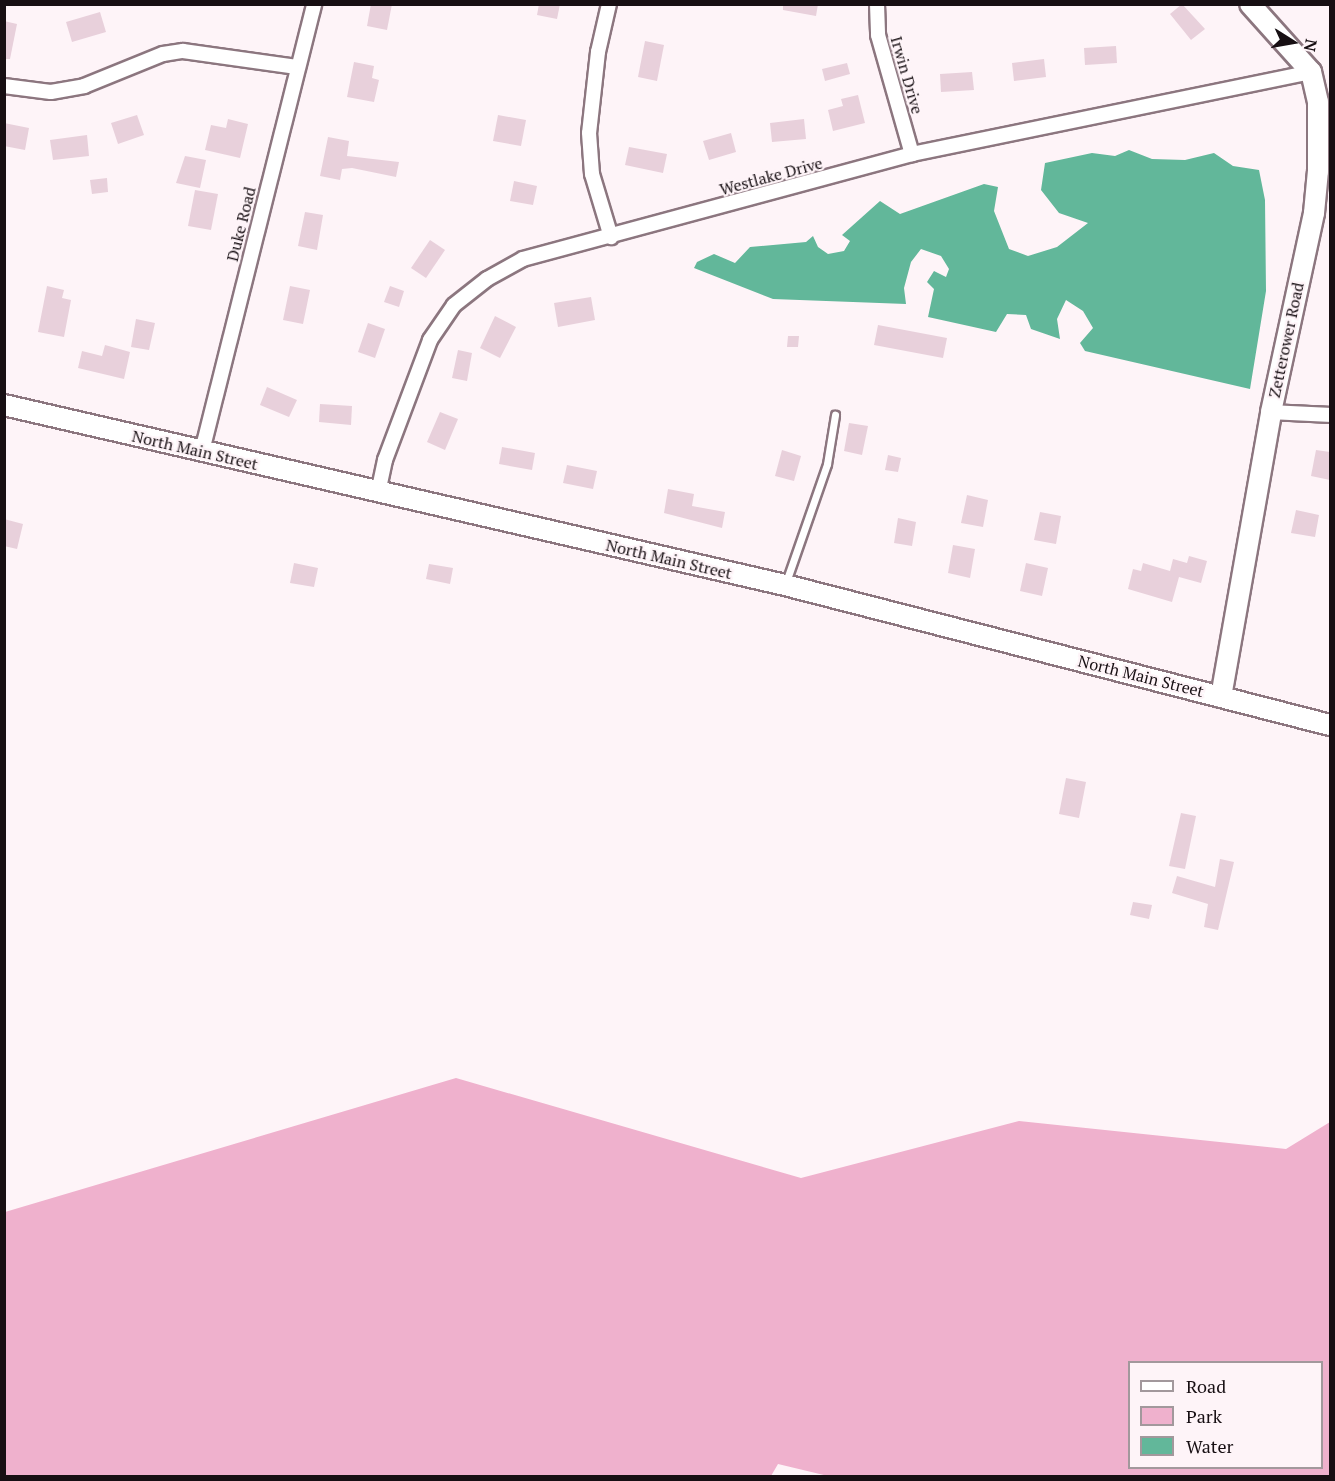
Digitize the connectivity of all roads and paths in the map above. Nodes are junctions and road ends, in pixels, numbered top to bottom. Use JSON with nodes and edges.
{"nodes":[{"id":1,"x":314,"y":4,"type":"edge"},
{"id":2,"x":609,"y":4,"type":"edge"},
{"id":3,"x":877,"y":4,"type":"edge"},
{"id":4,"x":1250,"y":4,"type":"edge"},
{"id":5,"x":297,"y":67,"type":"junction"},
{"id":6,"x":1311,"y":72,"type":"junction"},
{"id":7,"x":4,"y":86,"type":"edge"},
{"id":8,"x":912,"y":154,"type":"junction"},
{"id":9,"x":611,"y":237,"type":"junction"},
{"id":10,"x":4,"y":405,"type":"edge"},
{"id":11,"x":1271,"y":412,"type":"junction"},
{"id":12,"x":835,"y":415,"type":"dead end"},
{"id":13,"x":1330,"y":415,"type":"edge"},
{"id":14,"x":202,"y":452,"type":"junction"},
{"id":15,"x":378,"y":493,"type":"junction"},
{"id":16,"x":785,"y":585,"type":"junction"},
{"id":17,"x":1221,"y":697,"type":"junction"},
{"id":18,"x":1330,"y":725,"type":"edge"}],
"edges":[{"from":1,"to":5,"type":"street","name":"Duke Road"},
{"from":2,"to":9,"type":"street"},
{"from":3,"to":8,"type":"street","name":"Irwin Drive"},
{"from":4,"to":6,"type":"street"},
{"from":5,"to":7,"type":"street"},
{"from":5,"to":14,"type":"street","name":"Duke Road"},
{"from":6,"to":8,"type":"street","name":"Westlake Drive"},
{"from":6,"to":11,"type":"street","name":"Zetterower Road"},
{"from":8,"to":9,"type":"street","name":"Westlake Drive"},
{"from":9,"to":15,"type":"street","name":"Westlake Drive"},
{"from":10,"to":14,"type":"street","name":"North Main Street"},
{"from":11,"to":13,"type":"street"},
{"from":11,"to":17,"type":"street","name":"Zetterower Road"},
{"from":12,"to":16,"type":"lane"},
{"from":14,"to":15,"type":"street","name":"North Main Street"},
{"from":15,"to":16,"type":"street","name":"North Main Street"},
{"from":16,"to":17,"type":"street","name":"North Main Street"},
{"from":17,"to":18,"type":"street","name":"North Main Street"}]}
